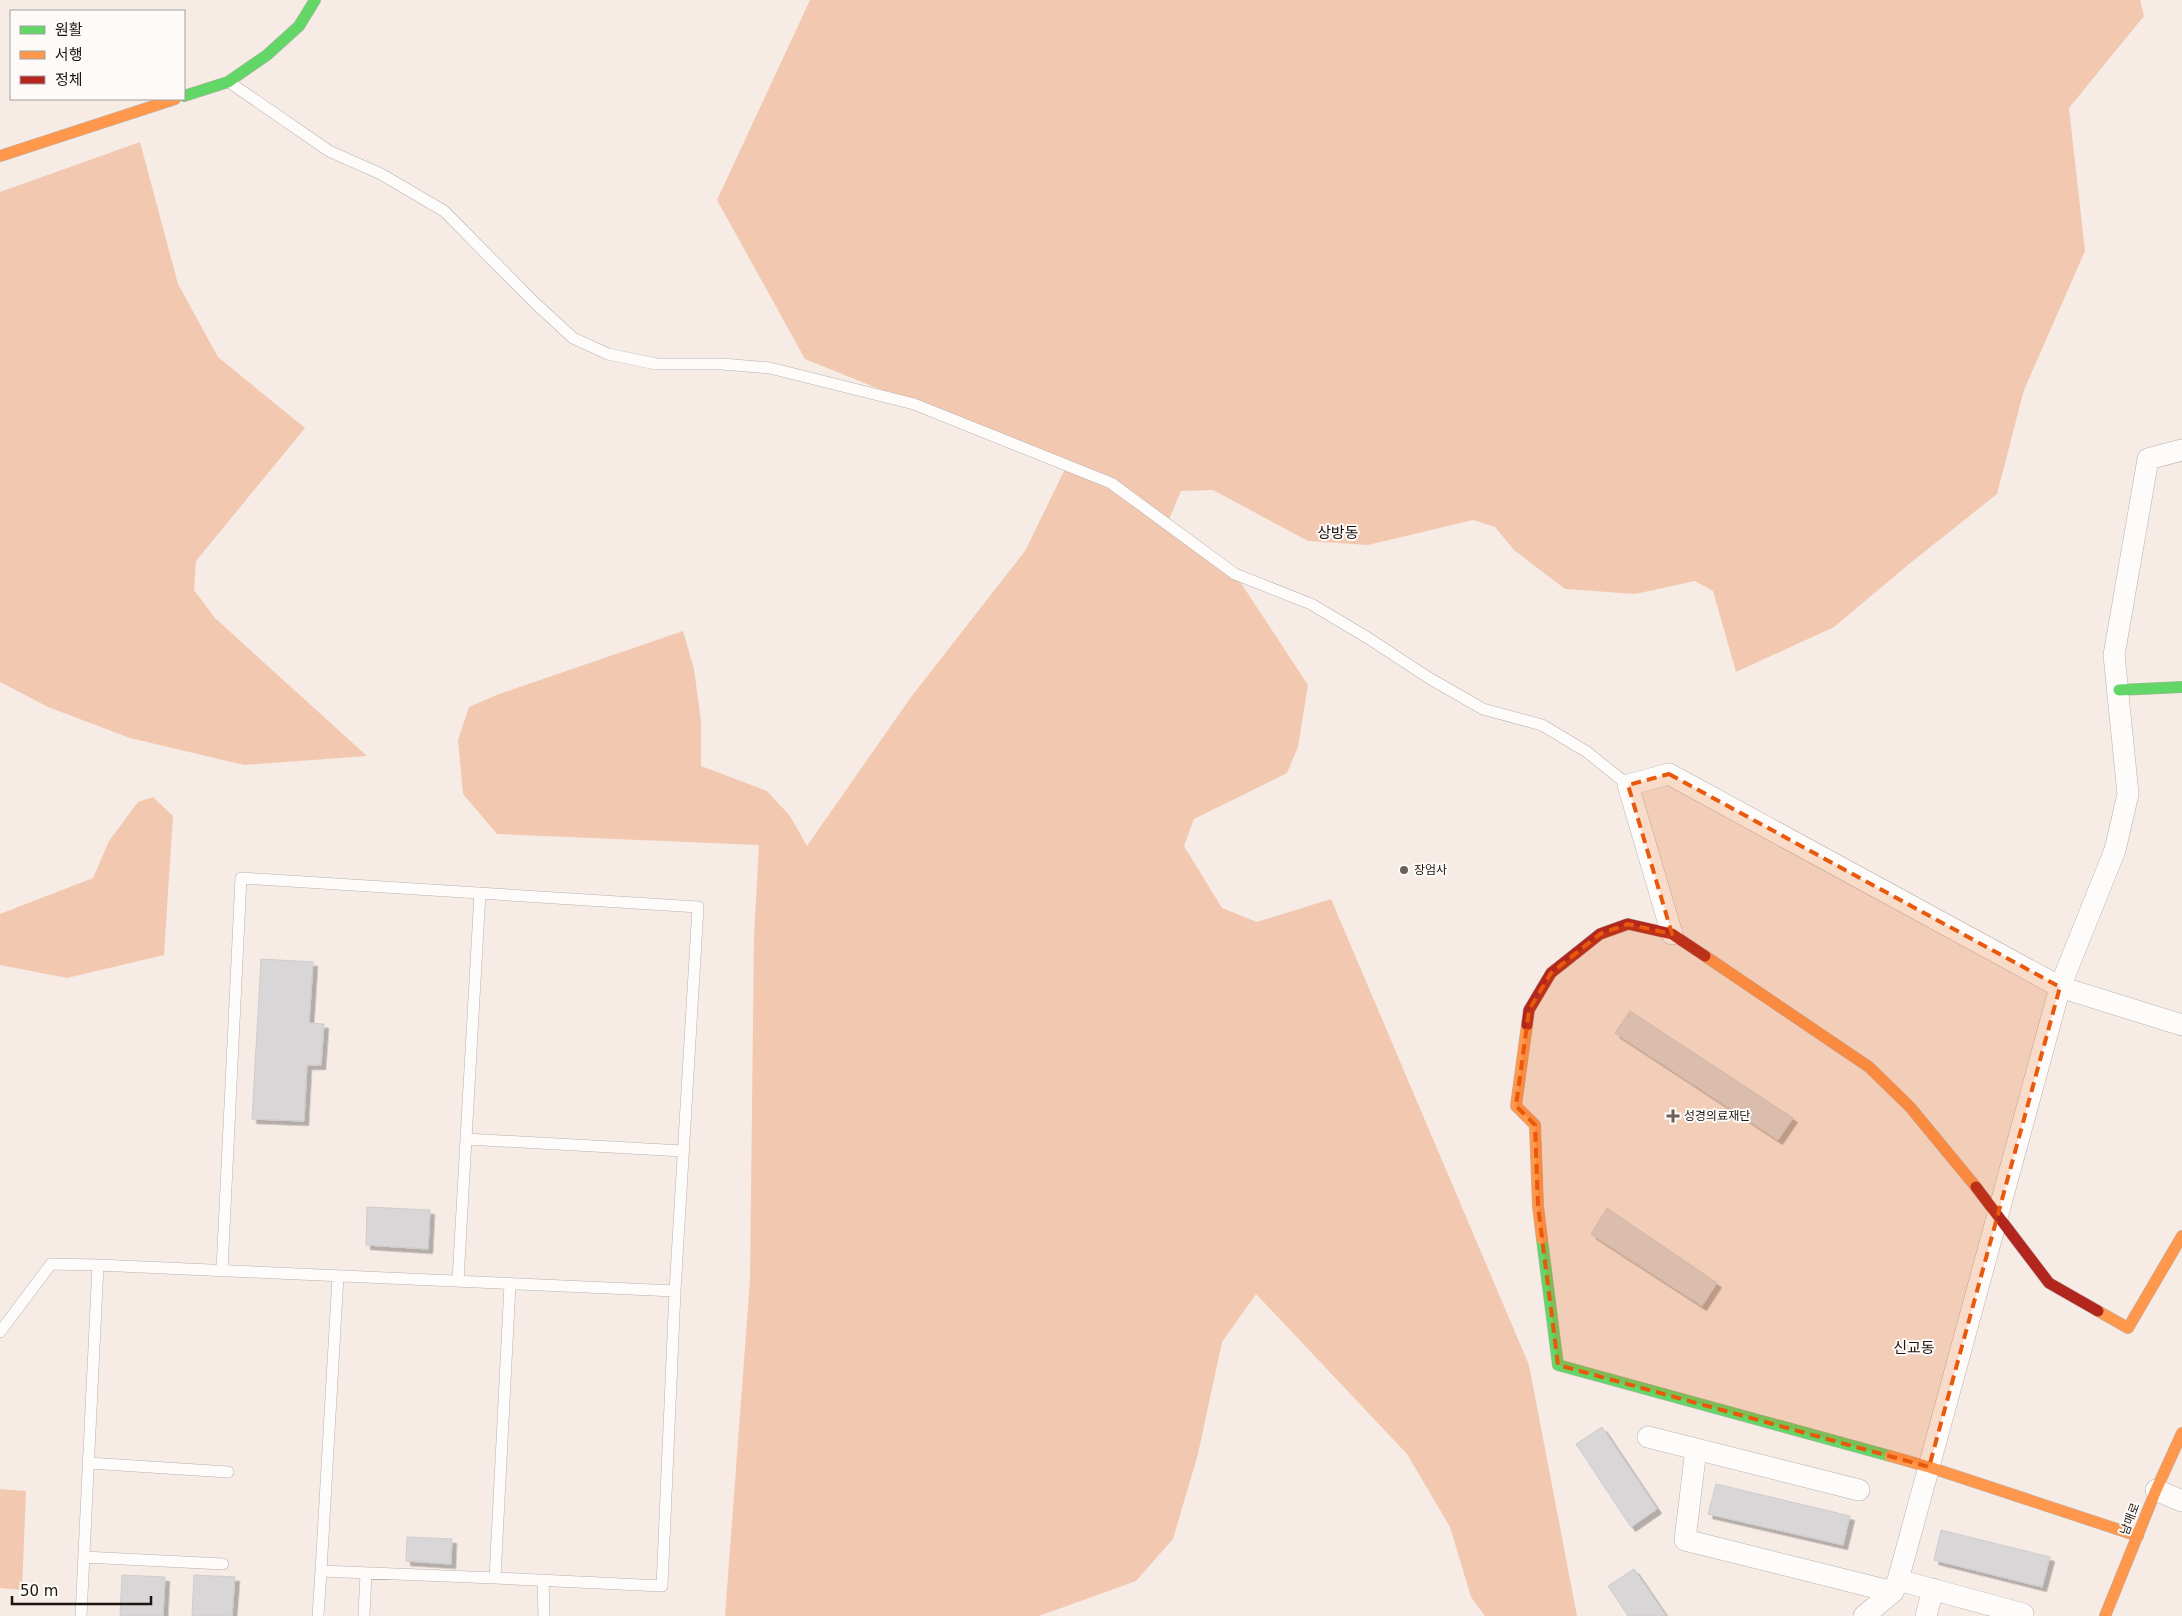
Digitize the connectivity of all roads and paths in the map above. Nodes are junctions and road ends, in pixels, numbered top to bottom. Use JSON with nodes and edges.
{"nodes":[{"id":1,"x":315,"y":0,"type":"edge"},
{"id":2,"x":228,"y":82,"type":"junction"},
{"id":3,"x":185,"y":96,"type":"edge"},
{"id":4,"x":172,"y":100,"type":"edge"},
{"id":5,"x":0,"y":156,"type":"edge"},
{"id":6,"x":2182,"y":450,"type":"edge"},
{"id":7,"x":2182,"y":687,"type":"edge"},
{"id":8,"x":2118,"y":690,"type":"junction"},
{"id":9,"x":1628,"y":785,"type":"junction"},
{"id":10,"x":480,"y":893,"type":"junction"},
{"id":11,"x":1672,"y":934,"type":"junction"},
{"id":12,"x":2060,"y":988,"type":"junction"},
{"id":13,"x":2182,"y":1025,"type":"edge"},
{"id":14,"x":466,"y":1139,"type":"junction"},
{"id":15,"x":683,"y":1150,"type":"junction"},
{"id":16,"x":1998,"y":1214,"type":"junction"},
{"id":17,"x":2182,"y":1236,"type":"edge"},
{"id":18,"x":98,"y":1265,"type":"junction"},
{"id":19,"x":222,"y":1270,"type":"junction"},
{"id":20,"x":338,"y":1276,"type":"junction"},
{"id":21,"x":458,"y":1281,"type":"junction"},
{"id":22,"x":510,"y":1284,"type":"junction"},
{"id":23,"x":675,"y":1291,"type":"junction"},
{"id":24,"x":0,"y":1332,"type":"edge"},
{"id":25,"x":2182,"y":1433,"type":"edge"},
{"id":26,"x":1648,"y":1437,"type":"dead end"},
{"id":27,"x":1696,"y":1449,"type":"junction"},
{"id":28,"x":88,"y":1463,"type":"junction"},
{"id":29,"x":1929,"y":1467,"type":"junction"},
{"id":30,"x":228,"y":1472,"type":"dead end"},
{"id":31,"x":1859,"y":1490,"type":"dead end"},
{"id":32,"x":2156,"y":1490,"type":"junction"},
{"id":33,"x":2182,"y":1501,"type":"edge"},
{"id":34,"x":2138,"y":1536,"type":"junction"},
{"id":35,"x":84,"y":1557,"type":"junction"},
{"id":36,"x":223,"y":1564,"type":"dead end"},
{"id":37,"x":321,"y":1571,"type":"junction"},
{"id":38,"x":366,"y":1573,"type":"junction"},
{"id":39,"x":495,"y":1578,"type":"junction"},
{"id":40,"x":543,"y":1581,"type":"junction"},
{"id":41,"x":1896,"y":1586,"type":"junction"},
{"id":42,"x":1934,"y":1589,"type":"junction"},
{"id":43,"x":81,"y":1616,"type":"edge"},
{"id":44,"x":318,"y":1616,"type":"edge"},
{"id":45,"x":364,"y":1616,"type":"edge"},
{"id":46,"x":544,"y":1616,"type":"edge"},
{"id":47,"x":1864,"y":1616,"type":"edge"},
{"id":48,"x":1926,"y":1616,"type":"edge"},
{"id":49,"x":2023,"y":1616,"type":"edge"},
{"id":50,"x":2105,"y":1616,"type":"edge"}],
"edges":[{"from":1,"to":2,"type":"street"},
{"from":2,"to":3,"type":"street"},
{"from":2,"to":9,"type":"lane"},
{"from":4,"to":5,"type":"street"},
{"from":6,"to":8,"type":"street"},
{"from":7,"to":8,"type":"street"},
{"from":8,"to":12,"type":"street"},
{"from":9,"to":11,"type":"street"},
{"from":9,"to":12,"type":"street"},
{"from":10,"to":14,"type":"lane"},
{"from":10,"to":15,"type":"lane"},
{"from":10,"to":19,"type":"lane"},
{"from":11,"to":16,"type":"street"},
{"from":11,"to":29,"type":"street"},
{"from":12,"to":13,"type":"street"},
{"from":12,"to":16,"type":"street"},
{"from":14,"to":15,"type":"lane"},
{"from":14,"to":21,"type":"lane"},
{"from":15,"to":23,"type":"lane"},
{"from":16,"to":17,"type":"street"},
{"from":16,"to":29,"type":"street"},
{"from":18,"to":19,"type":"lane"},
{"from":18,"to":24,"type":"lane"},
{"from":18,"to":28,"type":"lane"},
{"from":19,"to":20,"type":"lane"},
{"from":20,"to":21,"type":"lane"},
{"from":20,"to":37,"type":"lane"},
{"from":21,"to":22,"type":"lane"},
{"from":22,"to":23,"type":"lane"},
{"from":22,"to":39,"type":"lane"},
{"from":23,"to":40,"type":"lane"},
{"from":25,"to":32,"type":"street","name":"남매로"},
{"from":26,"to":27,"type":"street"},
{"from":27,"to":31,"type":"street"},
{"from":27,"to":41,"type":"street"},
{"from":28,"to":30,"type":"lane"},
{"from":28,"to":35,"type":"lane"},
{"from":29,"to":34,"type":"street"},
{"from":29,"to":41,"type":"street"},
{"from":32,"to":33,"type":"street"},
{"from":32,"to":34,"type":"street","name":"남매로"},
{"from":34,"to":50,"type":"street","name":"남매로"},
{"from":35,"to":36,"type":"lane"},
{"from":35,"to":43,"type":"lane"},
{"from":37,"to":38,"type":"lane"},
{"from":37,"to":44,"type":"lane"},
{"from":38,"to":39,"type":"lane"},
{"from":38,"to":45,"type":"lane"},
{"from":39,"to":40,"type":"lane"},
{"from":40,"to":46,"type":"lane"},
{"from":41,"to":42,"type":"street"},
{"from":41,"to":47,"type":"street"},
{"from":42,"to":48,"type":"street"},
{"from":42,"to":49,"type":"street"}]}
